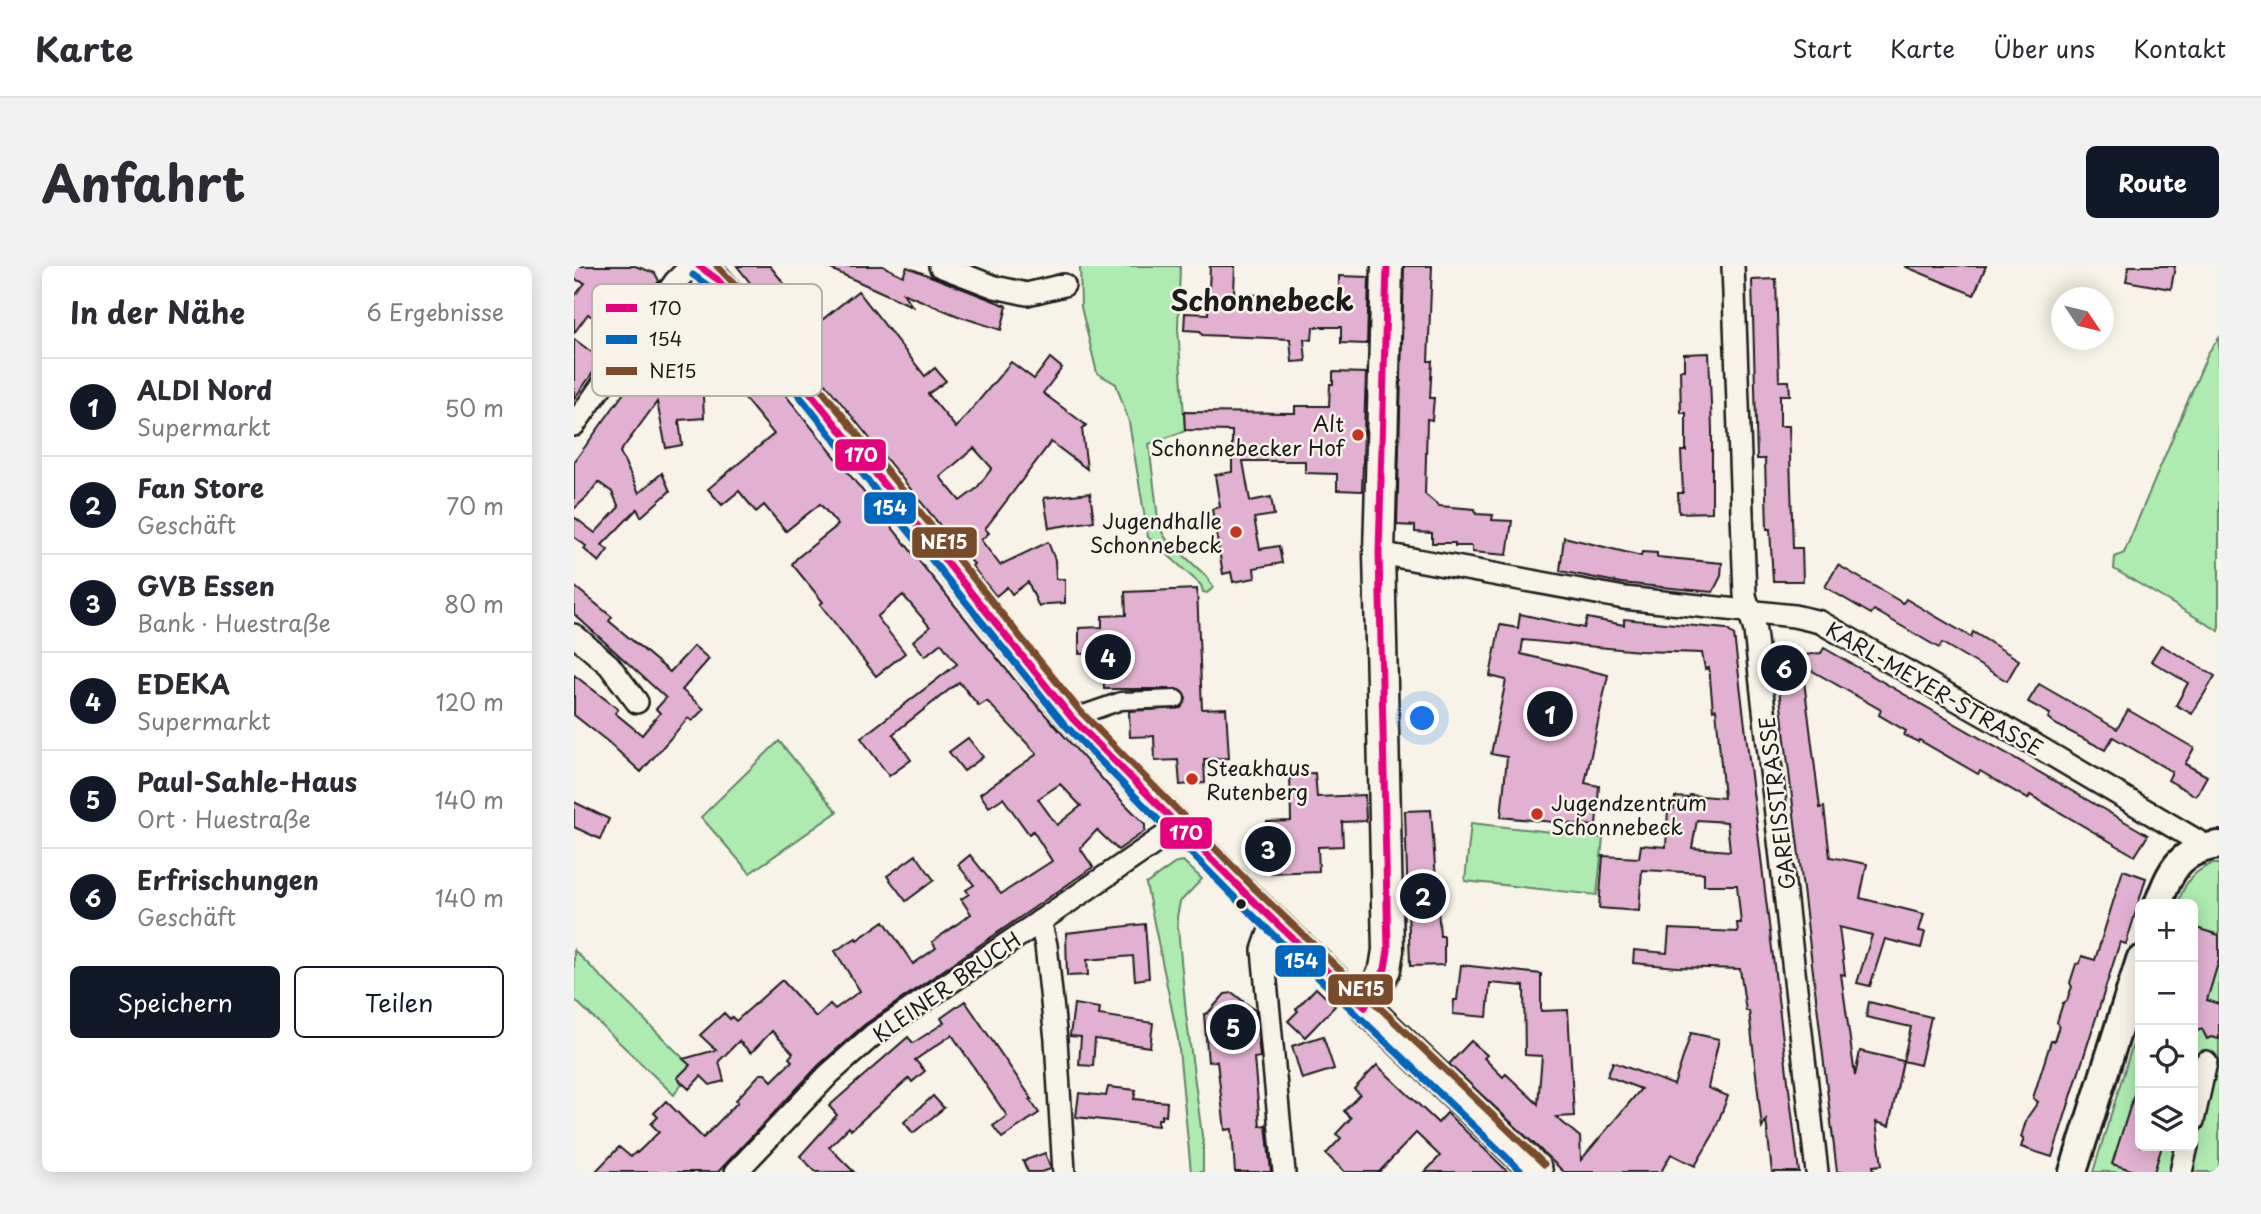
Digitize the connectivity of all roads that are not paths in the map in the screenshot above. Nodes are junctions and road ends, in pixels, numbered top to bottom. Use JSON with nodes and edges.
{"nodes":[{"id":1,"x":691,"y":266,"type":"edge"},
{"id":2,"x":699,"y":266,"type":"edge"},
{"id":3,"x":940,"y":266,"type":"edge"},
{"id":4,"x":1387,"y":266,"type":"edge"},
{"id":5,"x":1733,"y":266,"type":"edge"},
{"id":6,"x":674,"y":284,"type":"edge"},
{"id":7,"x":721,"y":284,"type":"edge"},
{"id":8,"x":1064,"y":285,"type":"dead end"},
{"id":9,"x":594,"y":396,"type":"edge"},
{"id":10,"x":812,"y":396,"type":"edge"},
{"id":11,"x":574,"y":425,"type":"edge"},
{"id":12,"x":1379,"y":552,"type":"junction"},
{"id":13,"x":1749,"y":612,"type":"junction"},
{"id":14,"x":574,"y":635,"type":"edge"},
{"id":15,"x":1176,"y":699,"type":"dead end"},
{"id":16,"x":637,"y":702,"type":"dead end"},
{"id":17,"x":1072,"y":718,"type":"junction"},
{"id":18,"x":1178,"y":827,"type":"junction"},
{"id":19,"x":2213,"y":846,"type":"edge"},
{"id":20,"x":2160,"y":899,"type":"edge"},
{"id":21,"x":1040,"y":921,"type":"junction"},
{"id":22,"x":1273,"y":921,"type":"junction"},
{"id":23,"x":2139,"y":962,"type":"edge"},
{"id":24,"x":1365,"y":1007,"type":"junction"},
{"id":25,"x":2206,"y":1062,"type":"dead end"},
{"id":26,"x":2198,"y":1098,"type":"edge"},
{"id":27,"x":2186,"y":1151,"type":"edge"},
{"id":28,"x":736,"y":1172,"type":"edge"},
{"id":29,"x":1064,"y":1172,"type":"edge"},
{"id":30,"x":1284,"y":1172,"type":"edge"},
{"id":31,"x":1537,"y":1172,"type":"edge"},
{"id":32,"x":1817,"y":1172,"type":"edge"},
{"id":33,"x":2073,"y":1172,"type":"edge"},
{"id":34,"x":2181,"y":1172,"type":"edge"}],
"edges":[{"from":1,"to":6,"type":"street"},
{"from":2,"to":7,"type":"street"},
{"from":3,"to":8,"type":"street"},
{"from":4,"to":12,"type":"main road"},
{"from":5,"to":13,"type":"street","name":"GAREISSTRASSE"},
{"from":9,"to":11,"type":"street"},
{"from":10,"to":17,"type":"street"},
{"from":12,"to":13,"type":"street","name":"KARL-MEYER-STRASSE"},
{"from":12,"to":24,"type":"main road"},
{"from":13,"to":19,"type":"street","name":"KARL-MEYER-STRASSE"},
{"from":13,"to":32,"type":"street","name":"GAREISSTRASSE"},
{"from":14,"to":16,"type":"street"},
{"from":15,"to":17,"type":"street"},
{"from":17,"to":18,"type":"street"},
{"from":18,"to":21,"type":"street","name":"KLEINER BRUCH"},
{"from":18,"to":22,"type":"street"},
{"from":19,"to":20,"type":"street"},
{"from":21,"to":28,"type":"street","name":"KLEINER BRUCH"},
{"from":21,"to":29,"type":"street"},
{"from":22,"to":24,"type":"street"},
{"from":22,"to":30,"type":"street"},
{"from":23,"to":33,"type":"street"},
{"from":24,"to":31,"type":"main road"},
{"from":25,"to":26,"type":"street"},
{"from":27,"to":34,"type":"street"}]}
